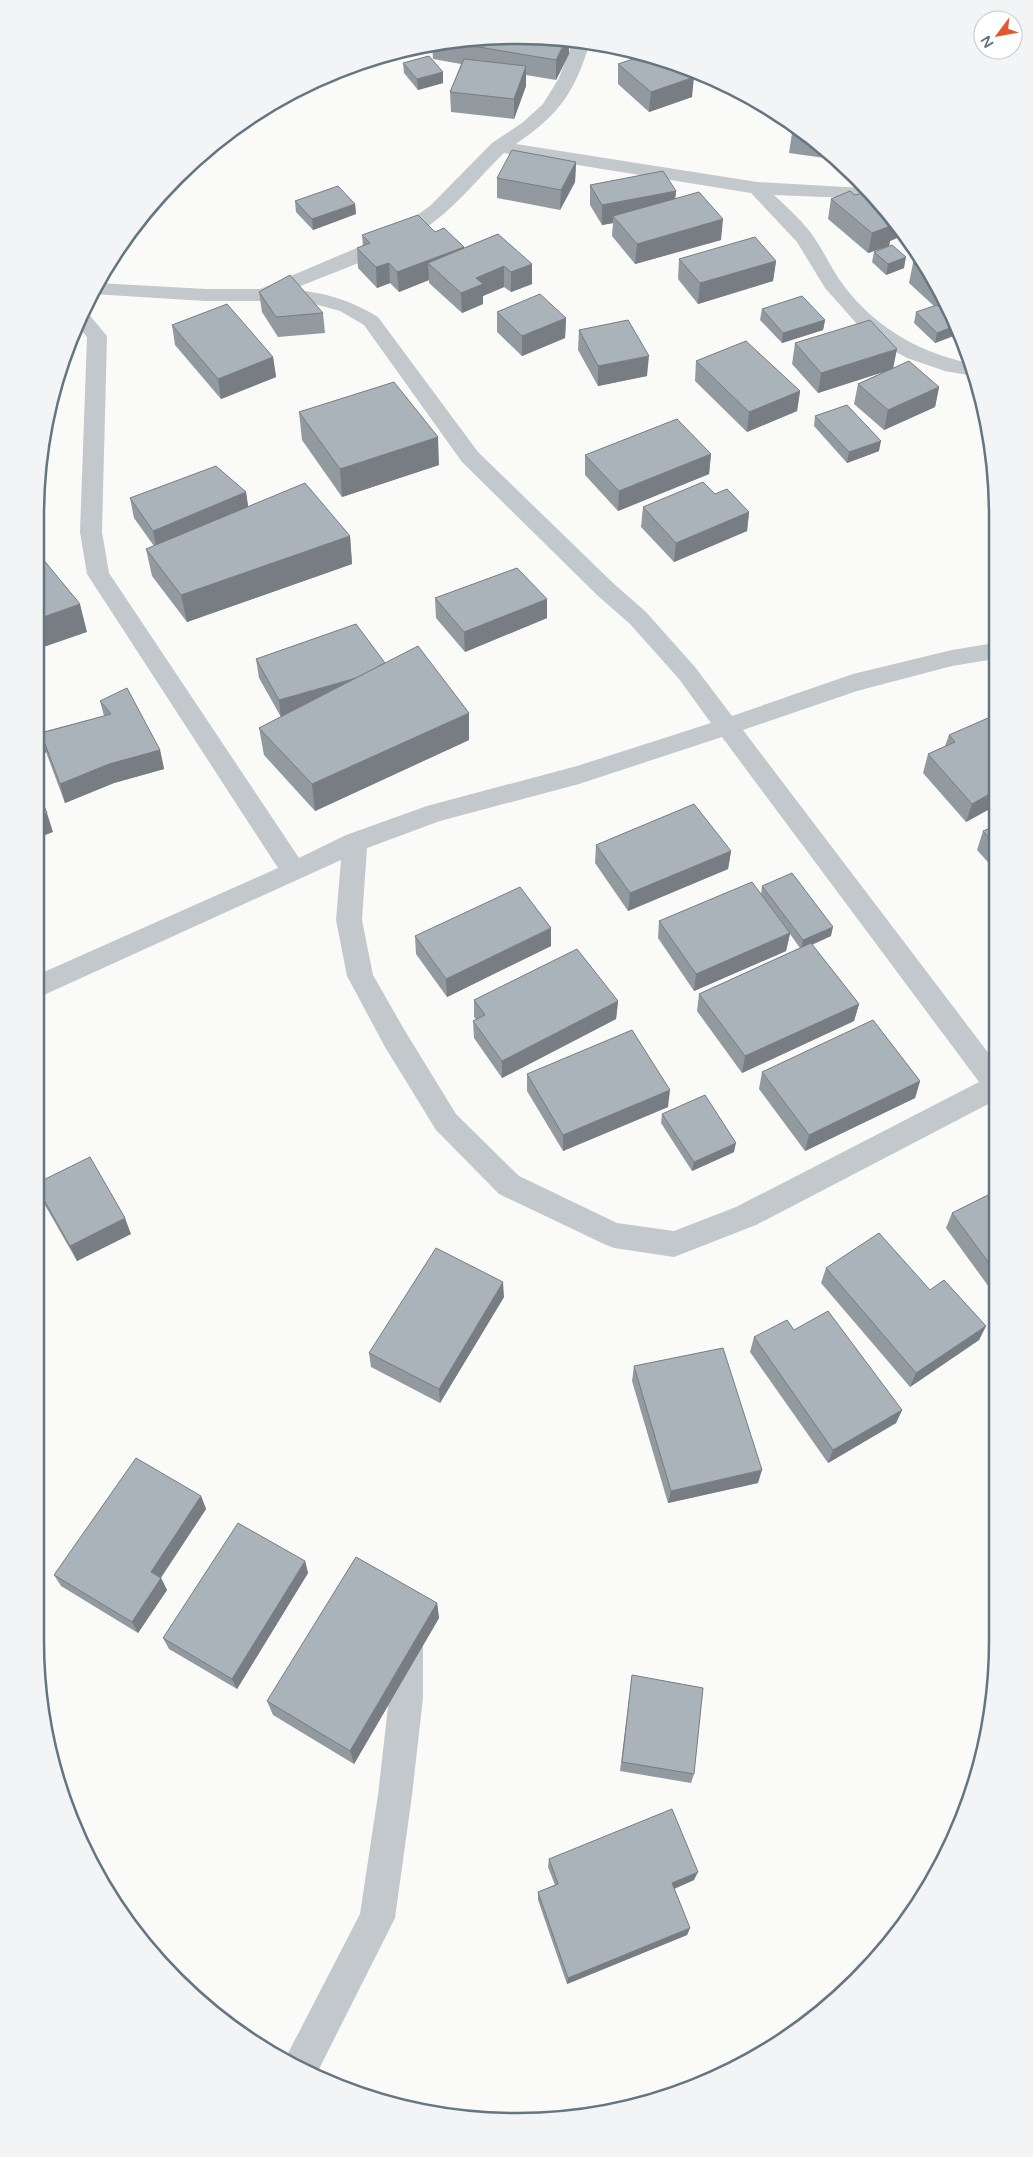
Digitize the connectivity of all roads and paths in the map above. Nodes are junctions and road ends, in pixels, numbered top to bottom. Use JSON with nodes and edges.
{"nodes":[{"id":1,"x":580,"y":48,"type":"edge"},
{"id":2,"x":499,"y":148,"type":"junction"},
{"id":3,"x":756,"y":188,"type":"junction"},
{"id":4,"x":862,"y":194,"type":"edge"},
{"id":5,"x":102,"y":289,"type":"edge"},
{"id":6,"x":260,"y":296,"type":"junction"},
{"id":7,"x":86,"y":323,"type":"edge"},
{"id":8,"x":965,"y":369,"type":"edge"},
{"id":9,"x":989,"y":652,"type":"edge"},
{"id":10,"x":726,"y":727,"type":"junction"},
{"id":11,"x":355,"y":842,"type":"junction"},
{"id":12,"x":294,"y":872,"type":"junction"},
{"id":13,"x":44,"y":984,"type":"edge"},
{"id":14,"x":989,"y":1076,"type":"edge"},
{"id":15,"x":989,"y":1089,"type":"edge"},
{"id":16,"x":408,"y":1612,"type":"edge"},
{"id":17,"x":303,"y":2062,"type":"edge"}],
"edges":[{"from":1,"to":2,"type":"street"},
{"from":2,"to":3,"type":"street"},
{"from":2,"to":6,"type":"street"},
{"from":3,"to":4,"type":"street"},
{"from":3,"to":8,"type":"street"},
{"from":5,"to":6,"type":"street"},
{"from":6,"to":10,"type":"street"},
{"from":7,"to":12,"type":"street"},
{"from":9,"to":10,"type":"street"},
{"from":10,"to":11,"type":"street"},
{"from":10,"to":14,"type":"street"},
{"from":11,"to":12,"type":"street"},
{"from":11,"to":15,"type":"street"},
{"from":12,"to":13,"type":"street"},
{"from":16,"to":17,"type":"street"}]}
